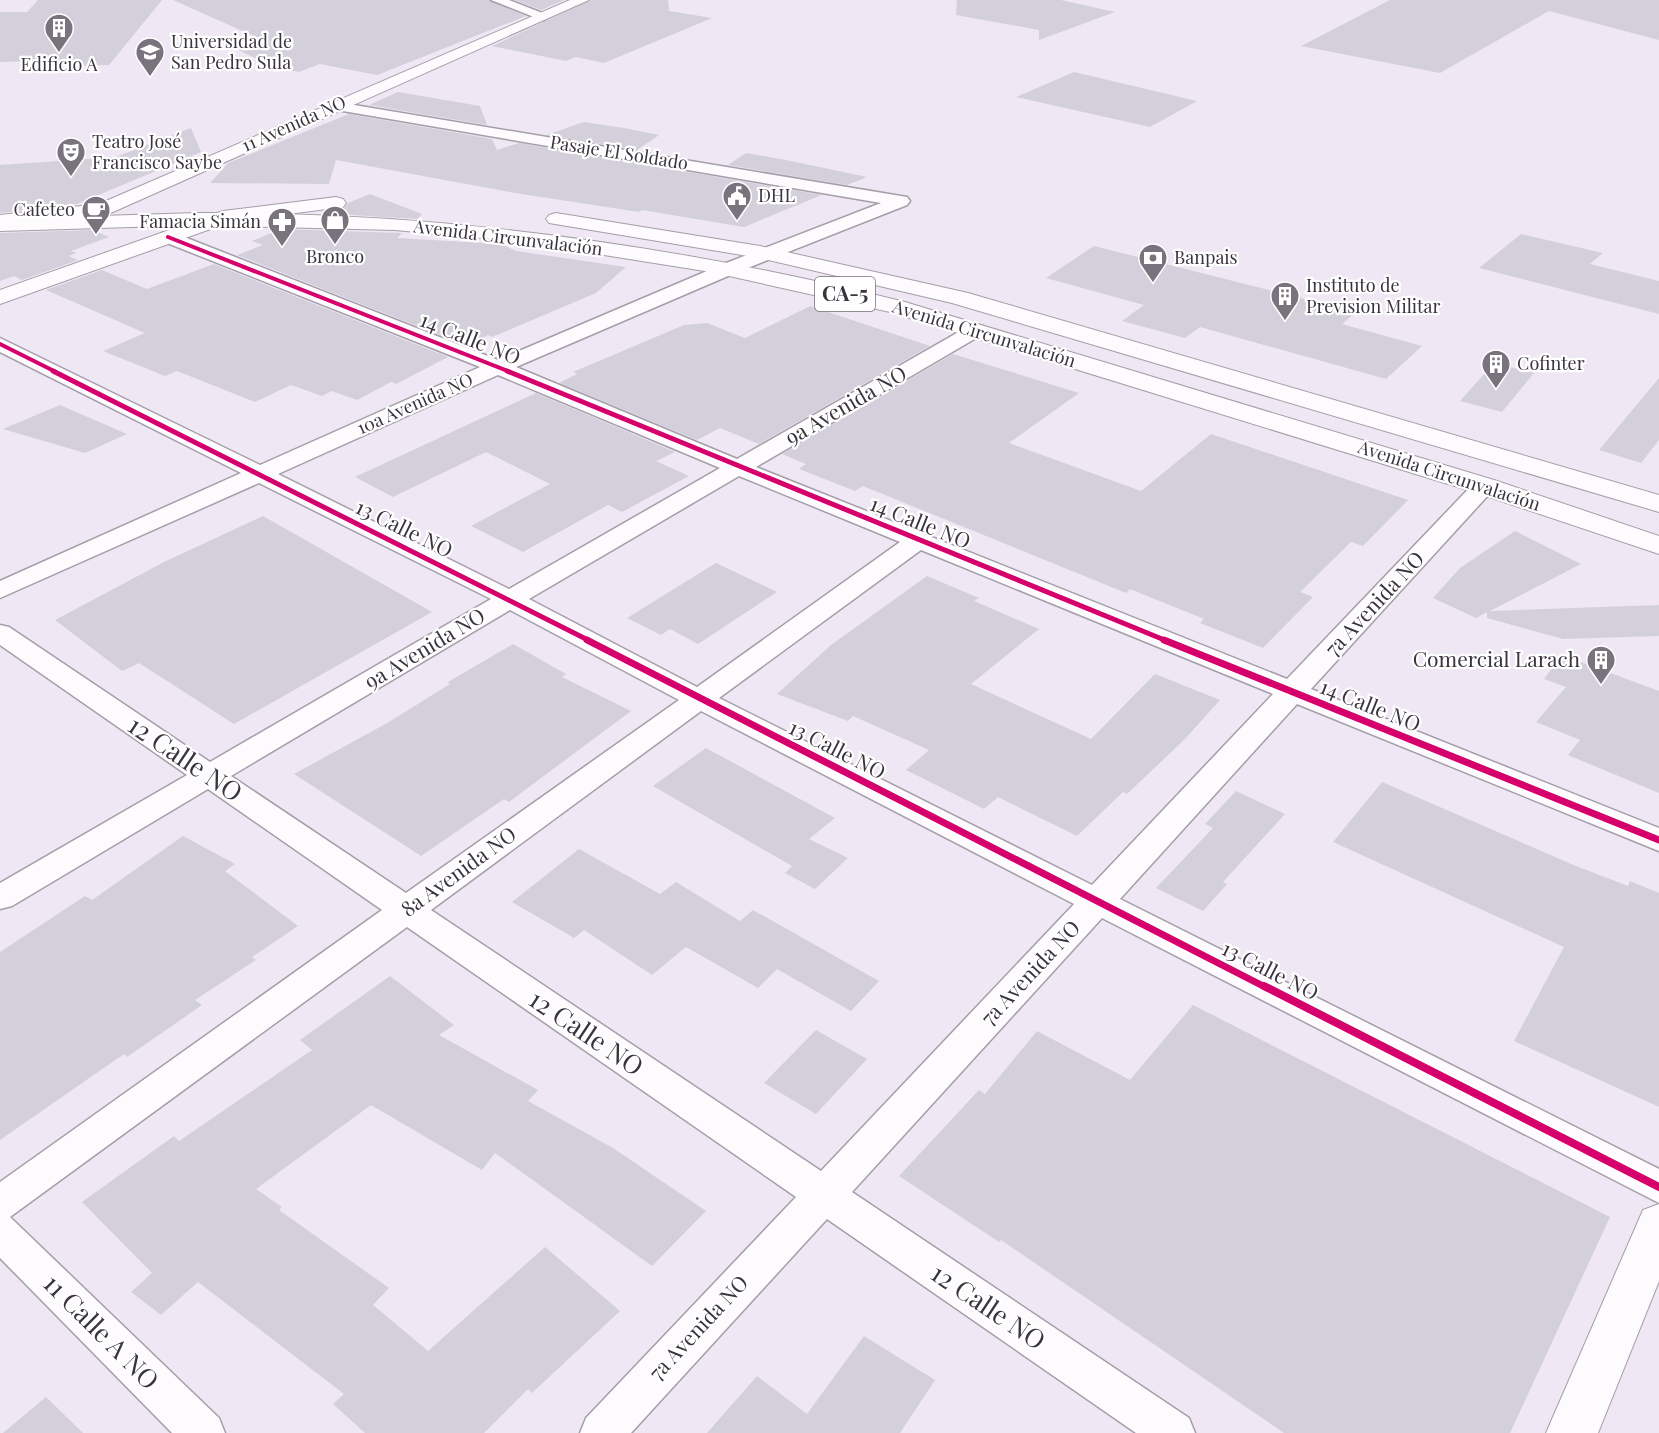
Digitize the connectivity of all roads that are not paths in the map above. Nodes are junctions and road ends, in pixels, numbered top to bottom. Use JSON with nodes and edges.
{"nodes":[{"id":1,"x":497,"y":0,"type":"edge"},
{"id":2,"x":582,"y":0,"type":"edge"},
{"id":3,"x":544,"y":16,"type":"junction"},
{"id":4,"x":336,"y":106,"type":"junction"},
{"id":5,"x":883,"y":196,"type":"junction"},
{"id":6,"x":126,"y":200,"type":"junction"},
{"id":7,"x":901,"y":201,"type":"joint"},
{"id":8,"x":336,"y":202,"type":"junction"},
{"id":9,"x":0,"y":208,"type":"edge"},
{"id":10,"x":483,"y":212,"type":"dead end"},
{"id":11,"x":540,"y":217,"type":"dead end"},
{"id":12,"x":215,"y":220,"type":"junction"},
{"id":13,"x":267,"y":220,"type":"junction"},
{"id":14,"x":0,"y":223,"type":"edge"},
{"id":15,"x":168,"y":237,"type":"junction"},
{"id":16,"x":195,"y":246,"type":"junction"},
{"id":17,"x":745,"y":250,"type":"junction"},
{"id":18,"x":769,"y":254,"type":"junction"},
{"id":19,"x":728,"y":269,"type":"junction"},
{"id":20,"x":0,"y":297,"type":"edge"},
{"id":21,"x":0,"y":316,"type":"edge"},
{"id":22,"x":976,"y":330,"type":"junction"},
{"id":23,"x":0,"y":344,"type":"edge"},
{"id":24,"x":498,"y":367,"type":"junction"},
{"id":25,"x":1218,"y":375,"type":"junction"},
{"id":26,"x":739,"y":468,"type":"junction"},
{"id":27,"x":257,"y":474,"type":"junction"},
{"id":28,"x":1484,"y":486,"type":"junction"},
{"id":29,"x":1659,"y":504,"type":"edge"},
{"id":30,"x":919,"y":540,"type":"junction"},
{"id":31,"x":1659,"y":545,"type":"edge"},
{"id":32,"x":0,"y":590,"type":"edge"},
{"id":33,"x":510,"y":599,"type":"junction"},
{"id":34,"x":0,"y":633,"type":"edge"},
{"id":35,"x":1293,"y":692,"type":"junction"},
{"id":36,"x":699,"y":699,"type":"junction"},
{"id":37,"x":211,"y":777,"type":"junction"},
{"id":38,"x":1659,"y":840,"type":"edge"},
{"id":39,"x":0,"y":898,"type":"edge"},
{"id":40,"x":1098,"y":901,"type":"junction"},
{"id":41,"x":406,"y":910,"type":"junction"},
{"id":42,"x":1659,"y":1187,"type":"edge"},
{"id":43,"x":824,"y":1195,"type":"junction"},
{"id":44,"x":0,"y":1204,"type":"edge"},
{"id":45,"x":1659,"y":1224,"type":"edge"},
{"id":46,"x":0,"y":1231,"type":"edge"},
{"id":47,"x":203,"y":1433,"type":"edge"},
{"id":48,"x":602,"y":1433,"type":"edge"},
{"id":49,"x":1173,"y":1433,"type":"edge"},
{"id":50,"x":1572,"y":1433,"type":"edge"}],
"edges":[{"from":1,"to":3,"type":"street"},
{"from":2,"to":3,"type":"main road","name":"11 Avenida NO"},
{"from":3,"to":4,"type":"main road","name":"11 Avenida NO"},
{"from":4,"to":5,"type":"street","name":"Pasaje El Soldado"},
{"from":4,"to":6,"type":"main road","name":"11 Avenida NO"},
{"from":5,"to":7,"type":"street","name":"Pasaje El Soldado"},
{"from":5,"to":17,"type":"street"},
{"from":6,"to":8,"type":"main road","name":"Avenida Circunvalación"},
{"from":6,"to":9,"type":"main road","name":"Avenida Circunvalación"},
{"from":6,"to":14,"type":"main road","name":"11 Avenida NO"},
{"from":7,"to":18,"type":"street","name":"10a Avenida NO"},
{"from":8,"to":10,"type":"main road","name":"Avenida Circunvalación"},
{"from":8,"to":12,"type":"main road"},
{"from":11,"to":17,"type":"main road","name":"Avenida Circunvalación","number":"CA-5"},
{"from":12,"to":13,"type":"main road","name":"Avenida Circunvalación","number":"CA-5"},
{"from":12,"to":14,"type":"main road","name":"Avenida Circunvalación","number":"CA-5"},
{"from":12,"to":15,"type":"main road"},
{"from":13,"to":16,"type":"main road"},
{"from":13,"to":19,"type":"main road","name":"Avenida Circunvalación","number":"CA-5"},
{"from":15,"to":16,"type":"street","name":"14 Calle NO"},
{"from":15,"to":20,"type":"main road"},
{"from":16,"to":21,"type":"main road"},
{"from":16,"to":24,"type":"street","name":"14 Calle NO"},
{"from":17,"to":18,"type":"main road","name":"Avenida Circunvalación","number":"CA-5"},
{"from":18,"to":19,"type":"street","name":"10a Avenida NO"},
{"from":18,"to":25,"type":"main road","name":"Avenida Circunvalación","number":"CA-5"},
{"from":19,"to":22,"type":"main road","name":"Avenida Circunvalación","number":"CA-5"},
{"from":19,"to":24,"type":"street","name":"10a Avenida NO"},
{"from":22,"to":25,"type":"main road"},
{"from":22,"to":26,"type":"street","name":"9a Avenida NO"},
{"from":22,"to":28,"type":"main road","name":"Avenida Circunvalación","number":"CA-5"},
{"from":23,"to":27,"type":"street","name":"13 Calle NO"},
{"from":24,"to":26,"type":"street","name":"14 Calle NO"},
{"from":24,"to":27,"type":"street","name":"10a Avenida NO"},
{"from":25,"to":29,"type":"main road","name":"Avenida Circunvalación","number":"CA-5"},
{"from":26,"to":30,"type":"street","name":"14 Calle NO"},
{"from":26,"to":33,"type":"street","name":"9a Avenida NO"},
{"from":27,"to":32,"type":"street","name":"10a Avenida NO"},
{"from":27,"to":33,"type":"street","name":"13 Calle NO"},
{"from":28,"to":31,"type":"main road","name":"Avenida Circunvalación","number":"CA-5"},
{"from":28,"to":35,"type":"street","name":"7a Avenida NO"},
{"from":30,"to":35,"type":"street","name":"14 Calle NO"},
{"from":30,"to":36,"type":"street","name":"8a Avenida NO"},
{"from":33,"to":36,"type":"street","name":"13 Calle NO"},
{"from":33,"to":37,"type":"street","name":"9a Avenida NO"},
{"from":34,"to":37,"type":"street","name":"12 Calle NO"},
{"from":35,"to":38,"type":"street","name":"14 Calle NO"},
{"from":35,"to":40,"type":"street","name":"7a Avenida NO"},
{"from":36,"to":40,"type":"street","name":"13 Calle NO"},
{"from":36,"to":41,"type":"street","name":"8a Avenida NO"},
{"from":37,"to":39,"type":"street","name":"9a Avenida NO"},
{"from":37,"to":41,"type":"street","name":"12 Calle NO"},
{"from":40,"to":42,"type":"street","name":"13 Calle NO"},
{"from":40,"to":43,"type":"street","name":"7a Avenida NO"},
{"from":41,"to":43,"type":"street","name":"12 Calle NO"},
{"from":41,"to":44,"type":"street","name":"8a Avenida NO"},
{"from":43,"to":48,"type":"street","name":"7a Avenida NO"},
{"from":43,"to":49,"type":"street","name":"12 Calle NO"},
{"from":45,"to":50,"type":"main road"},
{"from":46,"to":47,"type":"street","name":"11 Calle A NO"}]}
